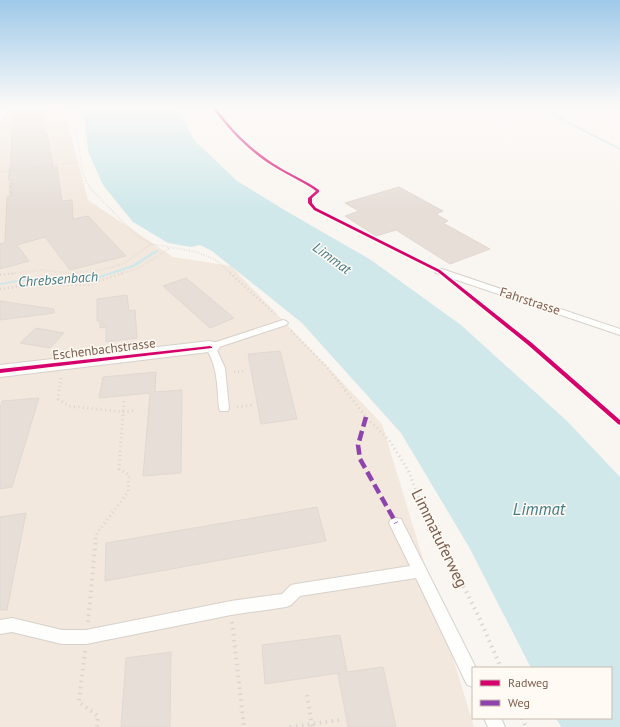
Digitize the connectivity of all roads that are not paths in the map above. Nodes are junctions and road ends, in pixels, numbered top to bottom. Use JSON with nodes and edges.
{"nodes":[{"id":1,"x":439,"y":271,"type":"dead end"},
{"id":2,"x":283,"y":323,"type":"dead end"},
{"id":3,"x":620,"y":332,"type":"edge"},
{"id":4,"x":210,"y":347,"type":"junction"},
{"id":5,"x":0,"y":371,"type":"edge"},
{"id":6,"x":224,"y":408,"type":"dead end"},
{"id":7,"x":396,"y":523,"type":"dead end"},
{"id":8,"x":420,"y":571,"type":"junction"},
{"id":9,"x":0,"y":627,"type":"edge"},
{"id":10,"x":472,"y":677,"type":"edge"}],
"edges":[{"from":1,"to":3,"type":"lane","name":"Fahrstrasse"},
{"from":2,"to":4,"type":"lane"},
{"from":4,"to":5,"type":"street","name":"Eschenbachstrasse"},
{"from":4,"to":6,"type":"lane"},
{"from":7,"to":8,"type":"lane"},
{"from":8,"to":9,"type":"lane"},
{"from":8,"to":10,"type":"lane"}]}
